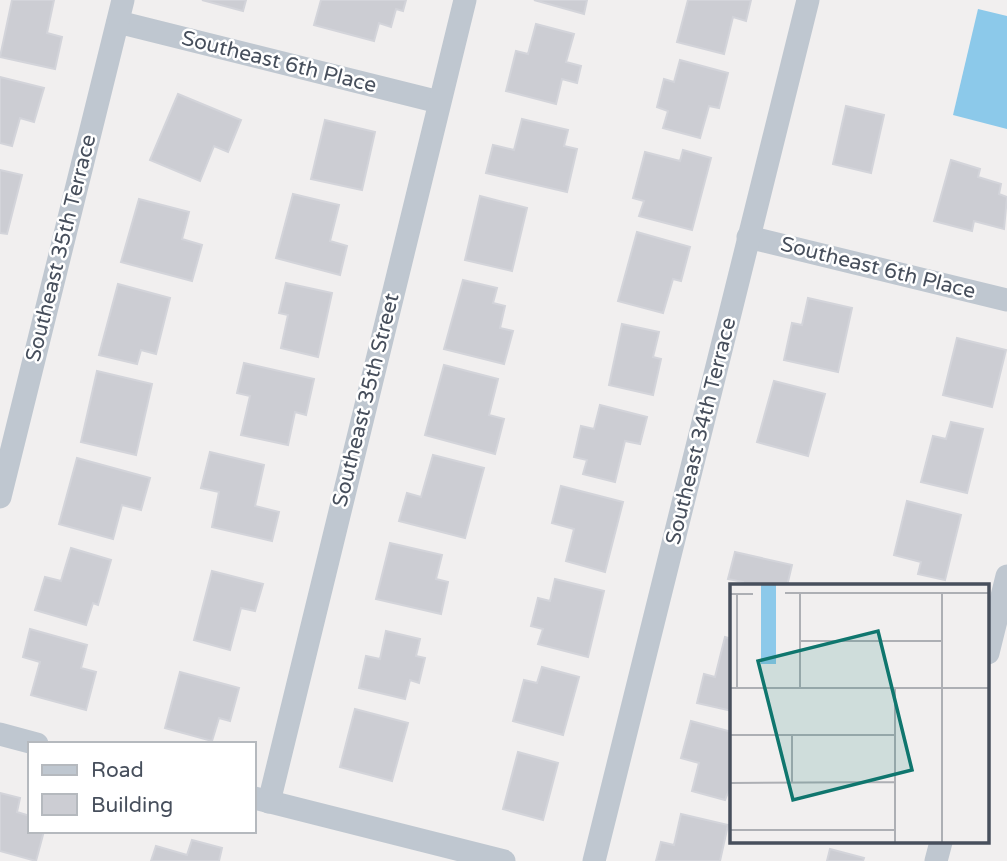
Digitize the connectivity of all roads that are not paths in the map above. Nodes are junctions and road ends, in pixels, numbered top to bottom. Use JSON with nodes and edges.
{"nodes":[{"id":1,"x":465,"y":0,"type":"edge"},
{"id":2,"x":808,"y":0,"type":"edge"},
{"id":3,"x":121,"y":11,"type":"edge"},
{"id":4,"x":439,"y":102,"type":"junction"},
{"id":5,"x":748,"y":237,"type":"junction"},
{"id":6,"x":1007,"y":300,"type":"edge"},
{"id":7,"x":0,"y":497,"type":"edge"},
{"id":8,"x":1007,"y":576,"type":"edge"},
{"id":9,"x":990,"y":645,"type":"edge"},
{"id":10,"x":0,"y":734,"type":"edge"},
{"id":11,"x":30,"y":742,"type":"edge"},
{"id":12,"x":262,"y":800,"type":"edge"},
{"id":13,"x":940,"y":844,"type":"edge"},
{"id":14,"x":504,"y":861,"type":"edge"},
{"id":15,"x":594,"y":861,"type":"edge"},
{"id":16,"x":936,"y":861,"type":"edge"}],
"edges":[{"from":1,"to":4,"type":"street","name":"Southeast 35th Street"},
{"from":2,"to":5,"type":"street","name":"Southeast 34th Terrace"},
{"from":3,"to":4,"type":"street","name":"Southeast 6th Place"},
{"from":3,"to":7,"type":"street","name":"Southeast 35th Terrace"},
{"from":4,"to":12,"type":"street","name":"Southeast 35th Street"},
{"from":5,"to":6,"type":"street","name":"Southeast 6th Place"},
{"from":5,"to":15,"type":"street","name":"Southeast 34th Terrace"},
{"from":8,"to":9,"type":"street"},
{"from":10,"to":11,"type":"street"},
{"from":12,"to":14,"type":"street"},
{"from":13,"to":16,"type":"street"}]}
